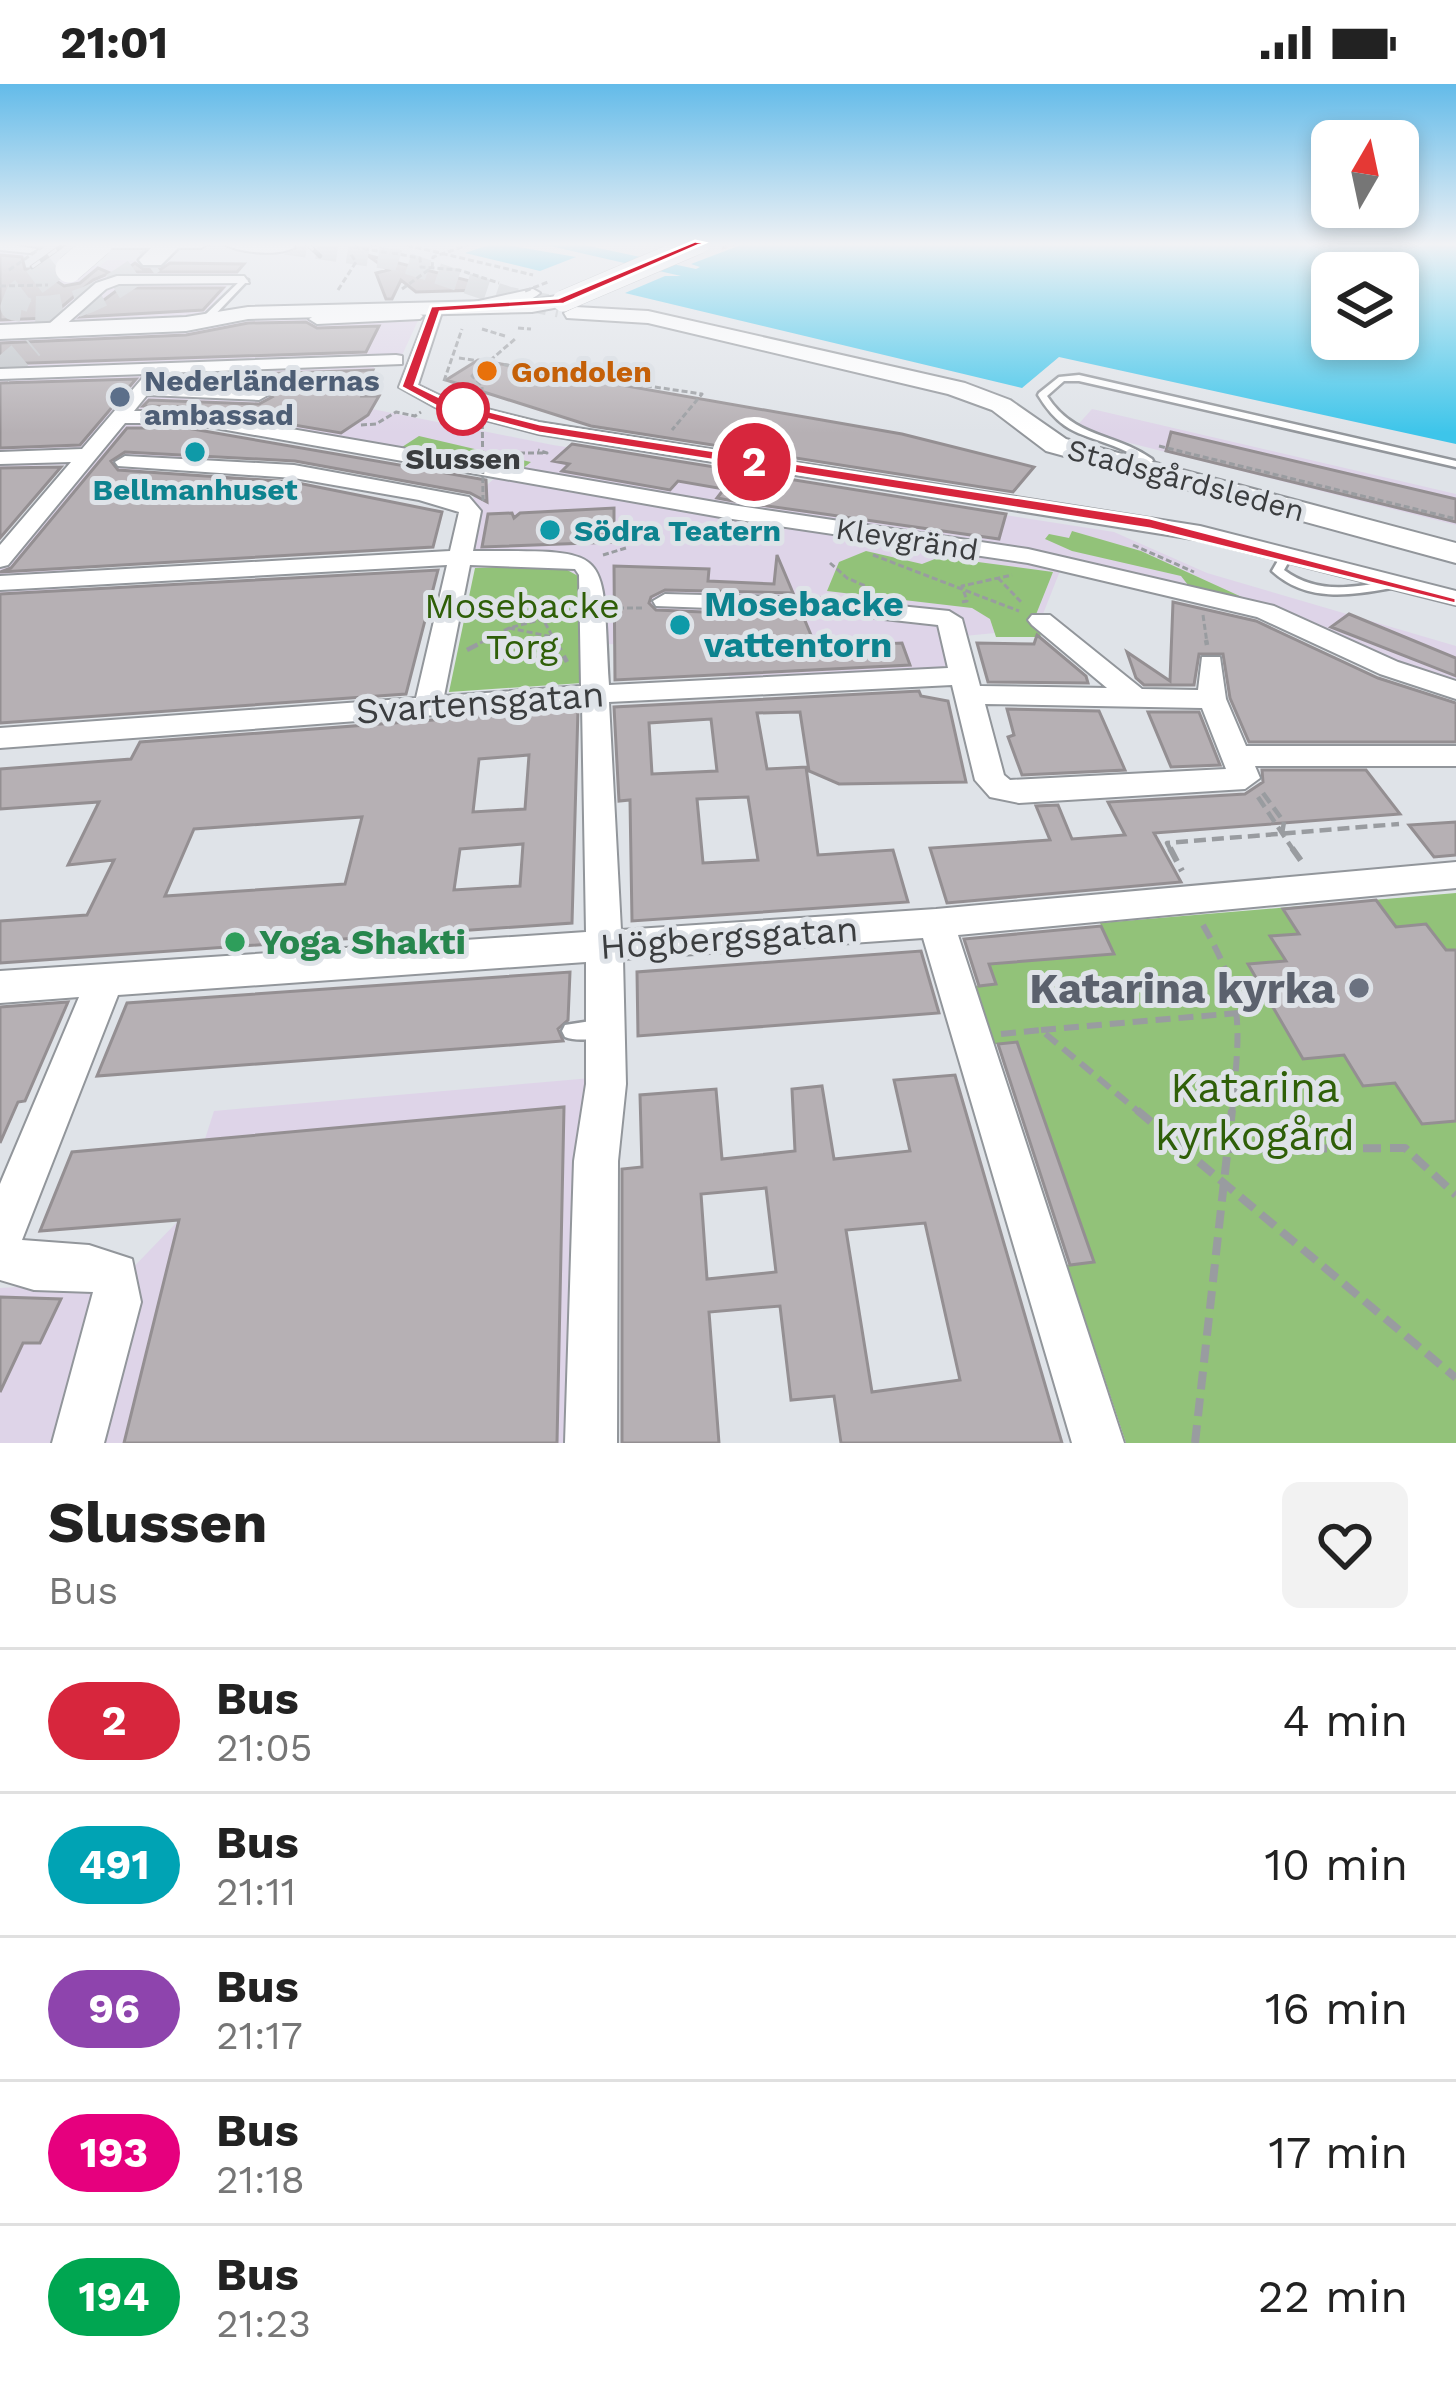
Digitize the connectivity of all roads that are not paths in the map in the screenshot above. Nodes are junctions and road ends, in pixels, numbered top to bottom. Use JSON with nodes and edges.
{"nodes":[{"id":1,"x":74,"y":306,"type":"edge"},
{"id":2,"x":219,"y":306,"type":"edge"},
{"id":3,"x":477,"y":306,"type":"edge"},
{"id":4,"x":530,"y":306,"type":"edge"},
{"id":5,"x":541,"y":306,"type":"tunnel mouth"},
{"id":6,"x":578,"y":306,"type":"edge"},
{"id":7,"x":575,"y":308,"type":"junction"},
{"id":8,"x":209,"y":317,"type":"junction"},
{"id":9,"x":0,"y":329,"type":"tunnel mouth"},
{"id":10,"x":408,"y":329,"type":"junction"},
{"id":11,"x":42,"y":331,"type":"junction"},
{"id":12,"x":296,"y":363,"type":"junction"},
{"id":13,"x":161,"y":368,"type":"junction"},
{"id":14,"x":0,"y":374,"type":"edge"},
{"id":15,"x":143,"y":390,"type":"junction"},
{"id":16,"x":259,"y":395,"type":"dead end"},
{"id":17,"x":121,"y":416,"type":"junction"},
{"id":18,"x":1026,"y":416,"type":"junction"},
{"id":19,"x":1146,"y":452,"type":"junction"},
{"id":20,"x":86,"y":459,"type":"junction"},
{"id":21,"x":0,"y":462,"type":"edge"},
{"id":22,"x":124,"y":462,"type":"dead end"},
{"id":23,"x":1456,"y":464,"type":"edge"},
{"id":24,"x":835,"y":475,"type":"junction"},
{"id":25,"x":1070,"y":529,"type":"dead end"},
{"id":26,"x":1456,"y":540,"type":"edge"},
{"id":27,"x":1456,"y":553,"type":"edge"},
{"id":28,"x":0,"y":560,"type":"edge"},
{"id":29,"x":460,"y":560,"type":"junction"},
{"id":30,"x":0,"y":583,"type":"edge"},
{"id":31,"x":1456,"y":598,"type":"edge"},
{"id":32,"x":655,"y":605,"type":"road end"},
{"id":33,"x":1041,"y":620,"type":"road end"},
{"id":34,"x":1210,"y":663,"type":"dead end"},
{"id":35,"x":963,"y":686,"type":"junction"},
{"id":36,"x":1456,"y":690,"type":"edge"},
{"id":37,"x":593,"y":694,"type":"junction"},
{"id":38,"x":1132,"y":695,"type":"junction"},
{"id":39,"x":1212,"y":699,"type":"junction"},
{"id":40,"x":428,"y":707,"type":"junction"},
{"id":41,"x":0,"y":738,"type":"edge"},
{"id":42,"x":1456,"y":756,"type":"edge"},
{"id":43,"x":1240,"y":767,"type":"junction"},
{"id":44,"x":1456,"y":875,"type":"edge"},
{"id":45,"x":936,"y":923,"type":"junction"},
{"id":46,"x":606,"y":946,"type":"junction"},
{"id":47,"x":105,"y":980,"type":"junction"},
{"id":48,"x":0,"y":987,"type":"edge"},
{"id":49,"x":0,"y":1240,"type":"edge"},
{"id":50,"x":77,"y":1443,"type":"edge"},
{"id":51,"x":590,"y":1443,"type":"edge"},
{"id":52,"x":1097,"y":1443,"type":"edge"}],
"edges":[{"from":1,"to":11,"type":"street"},
{"from":2,"to":8,"type":"lane"},
{"from":3,"to":10,"type":"main road"},
{"from":4,"to":10,"type":"main road"},
{"from":5,"to":7,"type":"main road"},
{"from":6,"to":7,"type":"main road","bridge":true},
{"from":7,"to":18,"type":"main road","name":"Stadsgårdsleden"},
{"from":8,"to":10,"type":"main road"},
{"from":8,"to":11,"type":"main road"},
{"from":9,"to":11,"type":"main road"},
{"from":10,"to":12,"type":"street"},
{"from":10,"to":12,"type":"street"},
{"from":10,"to":24,"type":"street"},
{"from":12,"to":13,"type":"street"},
{"from":13,"to":14,"type":"street"},
{"from":13,"to":15,"type":"street"},
{"from":15,"to":16,"type":"street"},
{"from":15,"to":17,"type":"street"},
{"from":17,"to":20,"type":"street"},
{"from":17,"to":36,"type":"street","name":"Klevgränd"},
{"from":18,"to":19,"type":"main road","name":"Stadsgårdsleden"},
{"from":18,"to":27,"type":"main road","name":"Stadsgårdsleden"},
{"from":19,"to":23,"type":"lane"},
{"from":19,"to":26,"type":"main road","name":"Stadsgårdsleden"},
{"from":20,"to":21,"type":"street"},
{"from":20,"to":28,"type":"street"},
{"from":22,"to":29,"type":"street"},
{"from":24,"to":25,"type":"street"},
{"from":24,"to":31,"type":"street"},
{"from":29,"to":30,"type":"street"},
{"from":29,"to":37,"type":"street"},
{"from":29,"to":40,"type":"street"},
{"from":32,"to":35,"type":"street"},
{"from":33,"to":38,"type":"street"},
{"from":34,"to":39,"type":"street"},
{"from":35,"to":37,"type":"street","name":"Svartensgatan"},
{"from":35,"to":38,"type":"street","name":"Svartensgatan"},
{"from":35,"to":43,"type":"street"},
{"from":37,"to":40,"type":"street","name":"Svartensgatan"},
{"from":37,"to":46,"type":"street"},
{"from":38,"to":39,"type":"street","name":"Svartensgatan"},
{"from":39,"to":43,"type":"street"},
{"from":40,"to":41,"type":"street","name":"Svartensgatan"},
{"from":42,"to":43,"type":"street"},
{"from":44,"to":45,"type":"street","name":"Högbergsgatan"},
{"from":45,"to":46,"type":"street","name":"Högbergsgatan"},
{"from":45,"to":52,"type":"street"},
{"from":46,"to":47,"type":"street","name":"Högbergsgatan"},
{"from":46,"to":51,"type":"street"},
{"from":47,"to":48,"type":"street","name":"Högbergsgatan"},
{"from":47,"to":49,"type":"street"},
{"from":49,"to":50,"type":"street"}]}
